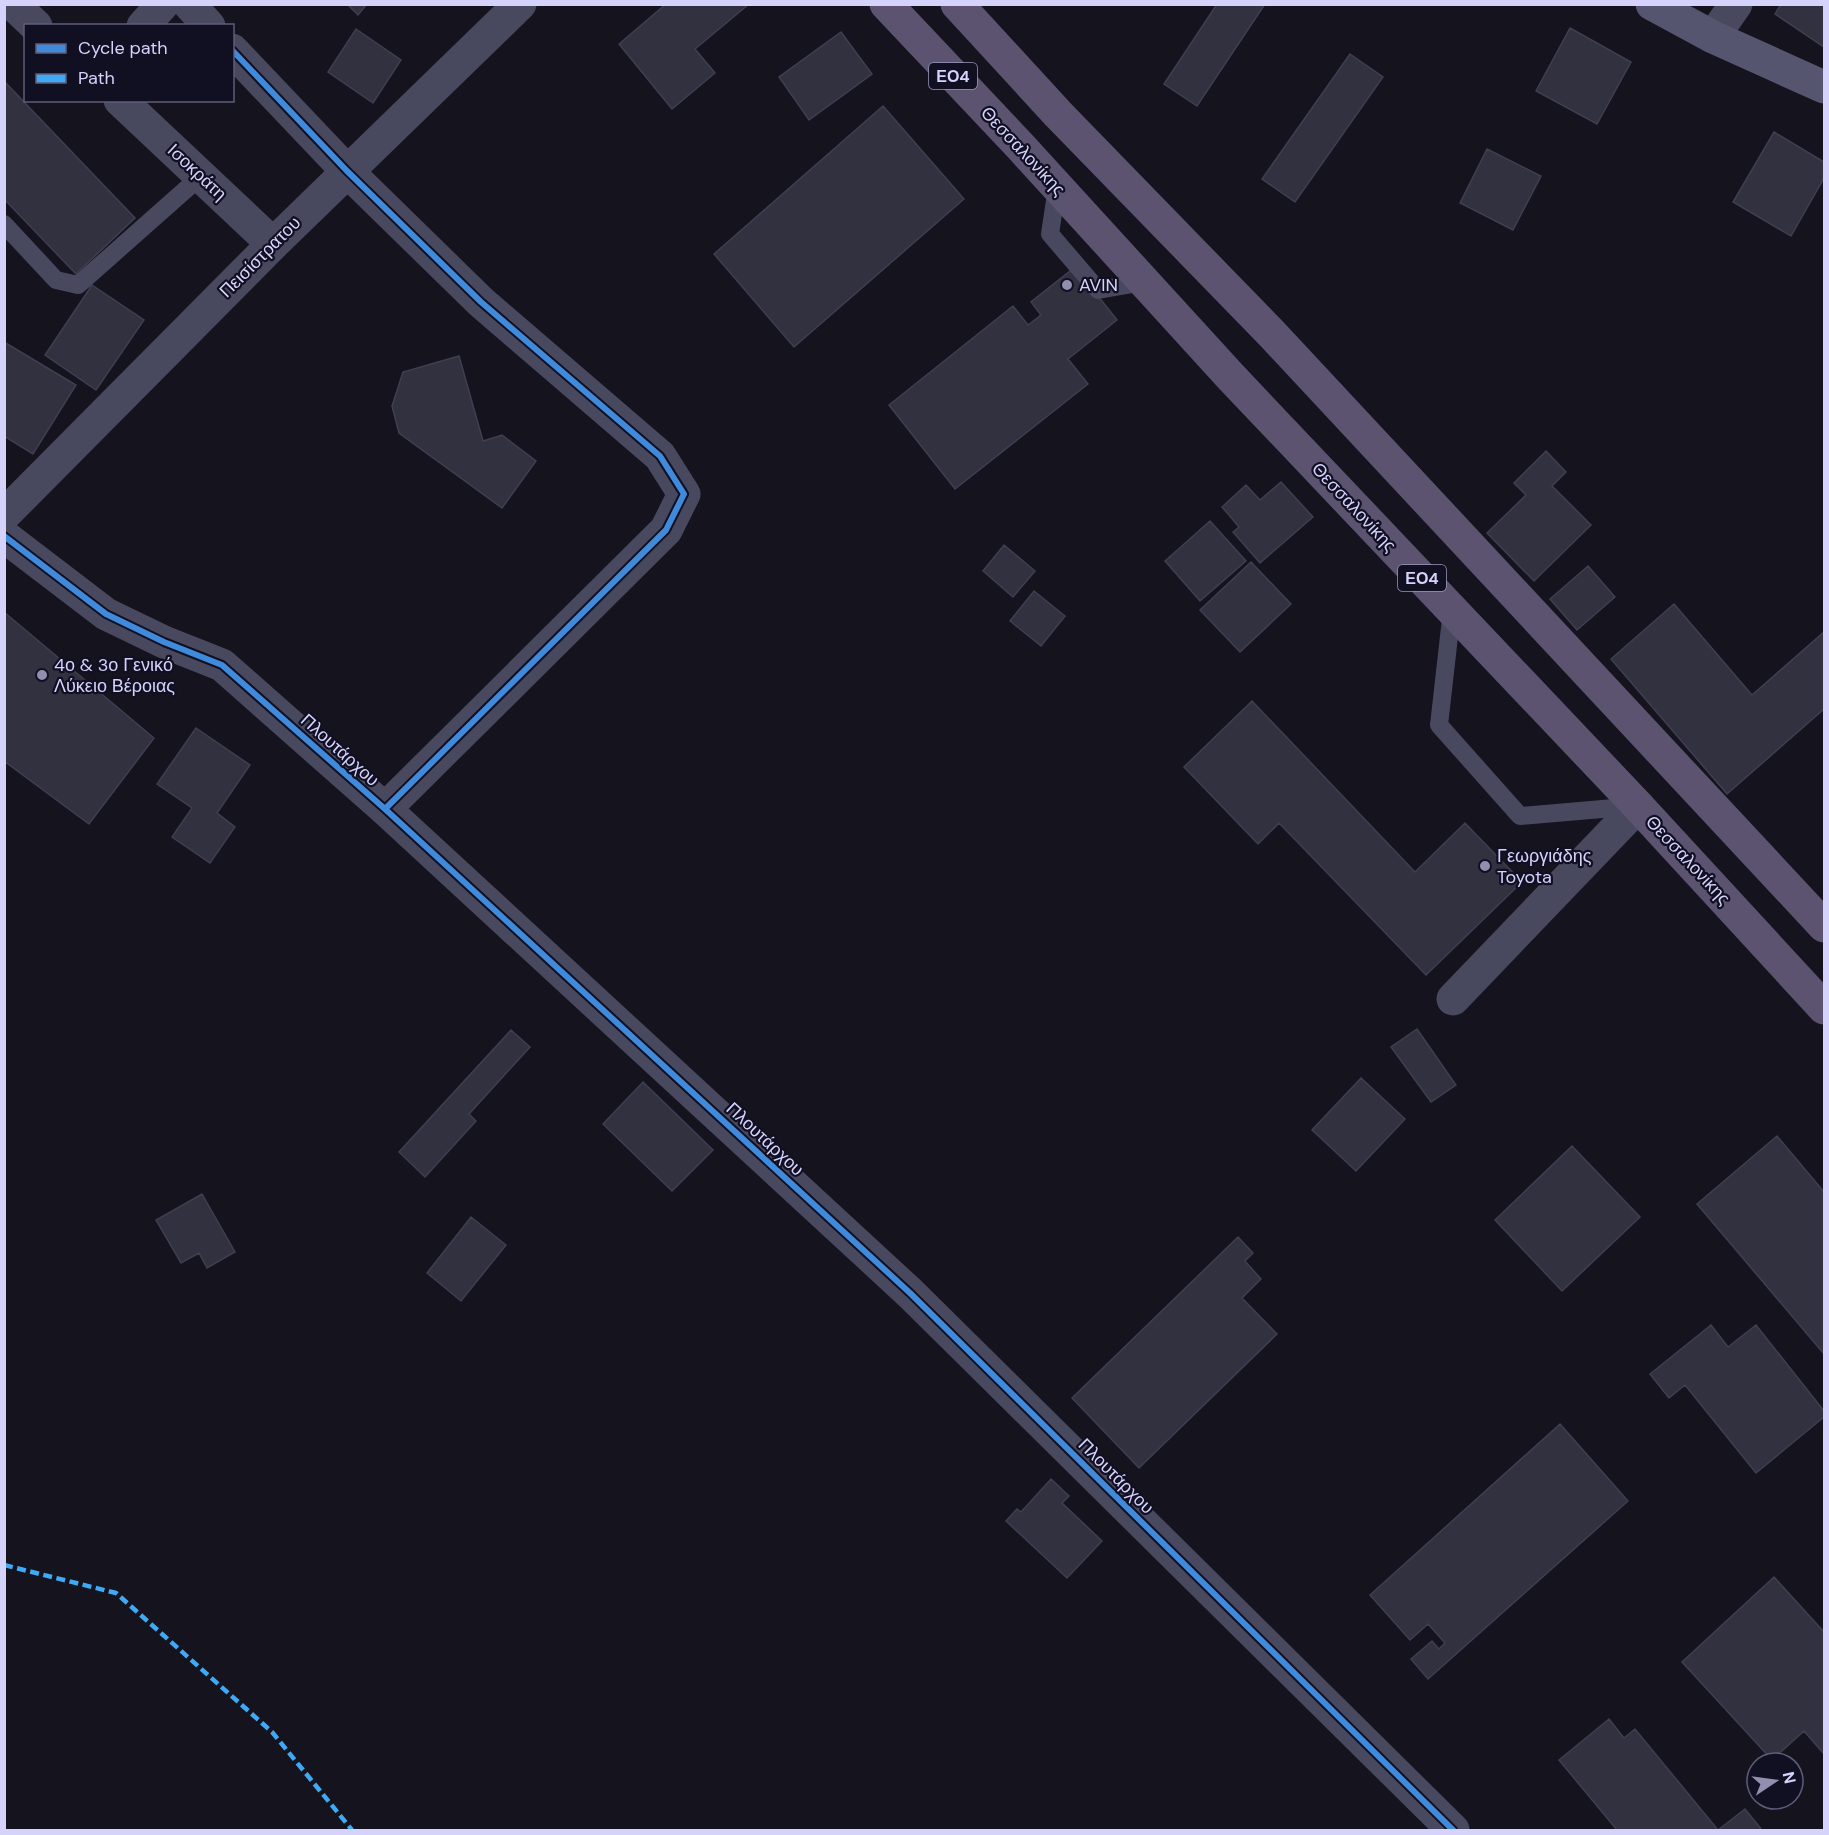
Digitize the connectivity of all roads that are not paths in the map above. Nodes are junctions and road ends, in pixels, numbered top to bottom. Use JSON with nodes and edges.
{"nodes":[{"id":1,"x":163,"y":4,"type":"edge"},
{"id":2,"x":189,"y":4,"type":"edge"},
{"id":3,"x":520,"y":4,"type":"edge"},
{"id":4,"x":886,"y":4,"type":"edge"},
{"id":5,"x":957,"y":4,"type":"edge"},
{"id":6,"x":1652,"y":4,"type":"edge"},
{"id":7,"x":1736,"y":4,"type":"edge"},
{"id":8,"x":144,"y":24,"type":"edge"},
{"id":9,"x":207,"y":24,"type":"edge"},
{"id":10,"x":1713,"y":37,"type":"junction"},
{"id":11,"x":234,"y":52,"type":"edge"},
{"id":12,"x":1824,"y":87,"type":"edge"},
{"id":13,"x":122,"y":102,"type":"edge"},
{"id":14,"x":1058,"y":114,"type":"junction"},
{"id":15,"x":1021,"y":147,"type":"junction"},
{"id":16,"x":347,"y":171,"type":"junction"},
{"id":17,"x":201,"y":176,"type":"junction"},
{"id":18,"x":4,"y":224,"type":"edge"},
{"id":19,"x":273,"y":244,"type":"junction"},
{"id":20,"x":4,"y":515,"type":"edge"},
{"id":21,"x":4,"y":536,"type":"edge"},
{"id":22,"x":1452,"y":610,"type":"junction"},
{"id":23,"x":1638,"y":806,"type":"junction"},
{"id":24,"x":385,"y":809,"type":"junction"},
{"id":25,"x":1824,"y":926,"type":"edge"},
{"id":26,"x":1453,"y":999,"type":"dead end"},
{"id":27,"x":1824,"y":1008,"type":"edge"},
{"id":28,"x":1453,"y":1830,"type":"edge"}],
"edges":[{"from":1,"to":8,"type":"street"},
{"from":2,"to":9,"type":"street"},
{"from":3,"to":16,"type":"street","name":"Πεισίστρατου"},
{"from":4,"to":15,"type":"main road","name":"Θεσσαλονίκης","number":"ΕΟ4"},
{"from":5,"to":14,"type":"main road","number":"ΕΟ4"},
{"from":6,"to":10,"type":"street"},
{"from":7,"to":10,"type":"street"},
{"from":10,"to":12,"type":"street"},
{"from":11,"to":16,"type":"street"},
{"from":13,"to":17,"type":"street","name":"Ισοκράτη"},
{"from":14,"to":15,"type":"main road"},
{"from":14,"to":25,"type":"main road","number":"ΕΟ4"},
{"from":15,"to":22,"type":"main road","name":"Θεσσαλονίκης","number":"ΕΟ4"},
{"from":16,"to":19,"type":"street","name":"Πεισίστρατου"},
{"from":16,"to":24,"type":"street"},
{"from":17,"to":18,"type":"lane"},
{"from":17,"to":19,"type":"street","name":"Ισοκράτη"},
{"from":19,"to":20,"type":"street","name":"Πεισίστρατου"},
{"from":21,"to":24,"type":"street","name":"Πλουτάρχου"},
{"from":22,"to":23,"type":"main road","name":"Θεσσαλονίκης","number":"ΕΟ4"},
{"from":22,"to":23,"type":"lane"},
{"from":23,"to":26,"type":"street"},
{"from":23,"to":27,"type":"main road","name":"Θεσσαλονίκης","number":"ΕΟ4"},
{"from":24,"to":28,"type":"street","name":"Πλουτάρχου"}]}
